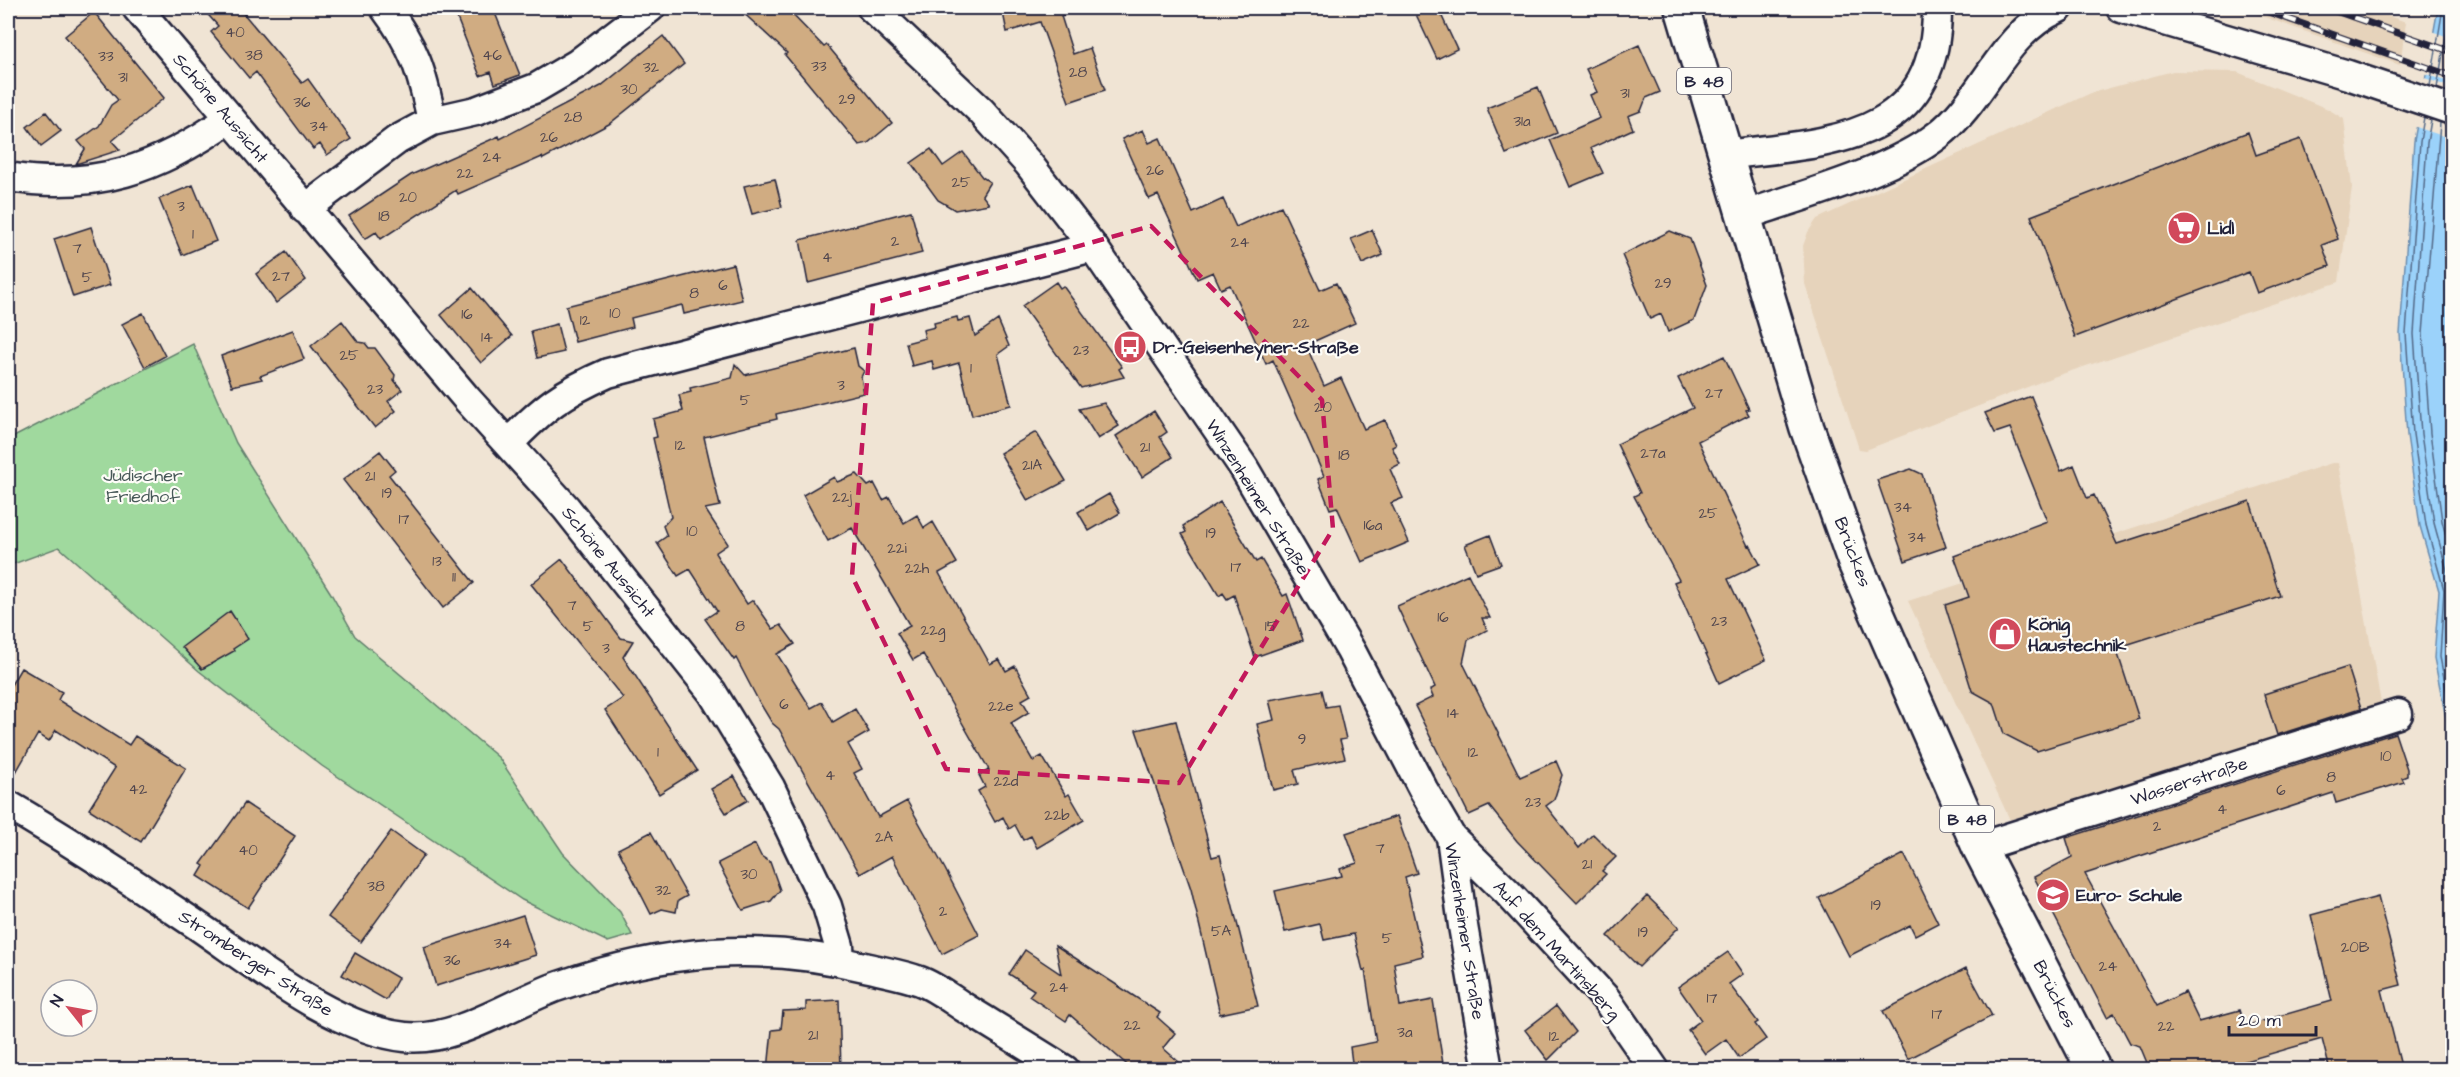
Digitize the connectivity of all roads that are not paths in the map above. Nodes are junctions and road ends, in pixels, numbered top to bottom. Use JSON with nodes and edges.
{"nodes":[{"id":1,"x":137,"y":8,"type":"edge"},
{"id":2,"x":385,"y":8,"type":"edge"},
{"id":3,"x":650,"y":8,"type":"edge"},
{"id":4,"x":872,"y":8,"type":"edge"},
{"id":5,"x":1682,"y":8,"type":"edge"},
{"id":6,"x":1937,"y":8,"type":"edge"},
{"id":7,"x":2059,"y":8,"type":"edge"},
{"id":8,"x":2121,"y":8,"type":"edge"},
{"id":9,"x":2452,"y":110,"type":"edge"},
{"id":10,"x":229,"y":118,"type":"junction"},
{"id":11,"x":432,"y":121,"type":"junction"},
{"id":12,"x":1725,"y":156,"type":"junction"},
{"id":13,"x":8,"y":177,"type":"edge"},
{"id":14,"x":306,"y":209,"type":"junction"},
{"id":15,"x":1743,"y":216,"type":"junction"},
{"id":16,"x":1094,"y":247,"type":"junction"},
{"id":17,"x":509,"y":443,"type":"junction"},
{"id":18,"x":2398,"y":714,"type":"dead end"},
{"id":19,"x":8,"y":805,"type":"edge"},
{"id":20,"x":1451,"y":837,"type":"junction"},
{"id":21,"x":1979,"y":847,"type":"junction"},
{"id":22,"x":840,"y":961,"type":"junction"},
{"id":23,"x":1065,"y":1070,"type":"edge"},
{"id":24,"x":1488,"y":1070,"type":"edge"},
{"id":25,"x":1655,"y":1070,"type":"edge"},
{"id":26,"x":2094,"y":1070,"type":"edge"}],
"edges":[{"from":1,"to":10,"type":"street","name":"Schöne Aussicht"},
{"from":2,"to":11,"type":"street"},
{"from":3,"to":11,"type":"street"},
{"from":4,"to":16,"type":"street","name":"Winzenheimer Straße"},
{"from":5,"to":12,"type":"main road","name":"Brückes","number":"B 48"},
{"from":6,"to":12,"type":"street"},
{"from":7,"to":15,"type":"street"},
{"from":8,"to":9,"type":"street"},
{"from":10,"to":13,"type":"street"},
{"from":10,"to":14,"type":"street","name":"Schöne Aussicht"},
{"from":11,"to":14,"type":"street"},
{"from":12,"to":15,"type":"main road","name":"Brückes","number":"B 48"},
{"from":14,"to":17,"type":"street","name":"Schöne Aussicht"},
{"from":15,"to":21,"type":"main road","name":"Brückes","number":"B 48"},
{"from":16,"to":17,"type":"street"},
{"from":16,"to":20,"type":"street","name":"Winzenheimer Straße"},
{"from":17,"to":22,"type":"street","name":"Schöne Aussicht"},
{"from":18,"to":21,"type":"street","name":"Wasserstraße"},
{"from":19,"to":22,"type":"street","name":"Stromberger Straße"},
{"from":20,"to":24,"type":"street","name":"Winzenheimer Straße"},
{"from":20,"to":25,"type":"street","name":"Auf dem Martinsberg"},
{"from":21,"to":26,"type":"main road","name":"Brückes","number":"B 48"},
{"from":22,"to":23,"type":"street","name":"Stromberger Straße"}]}
